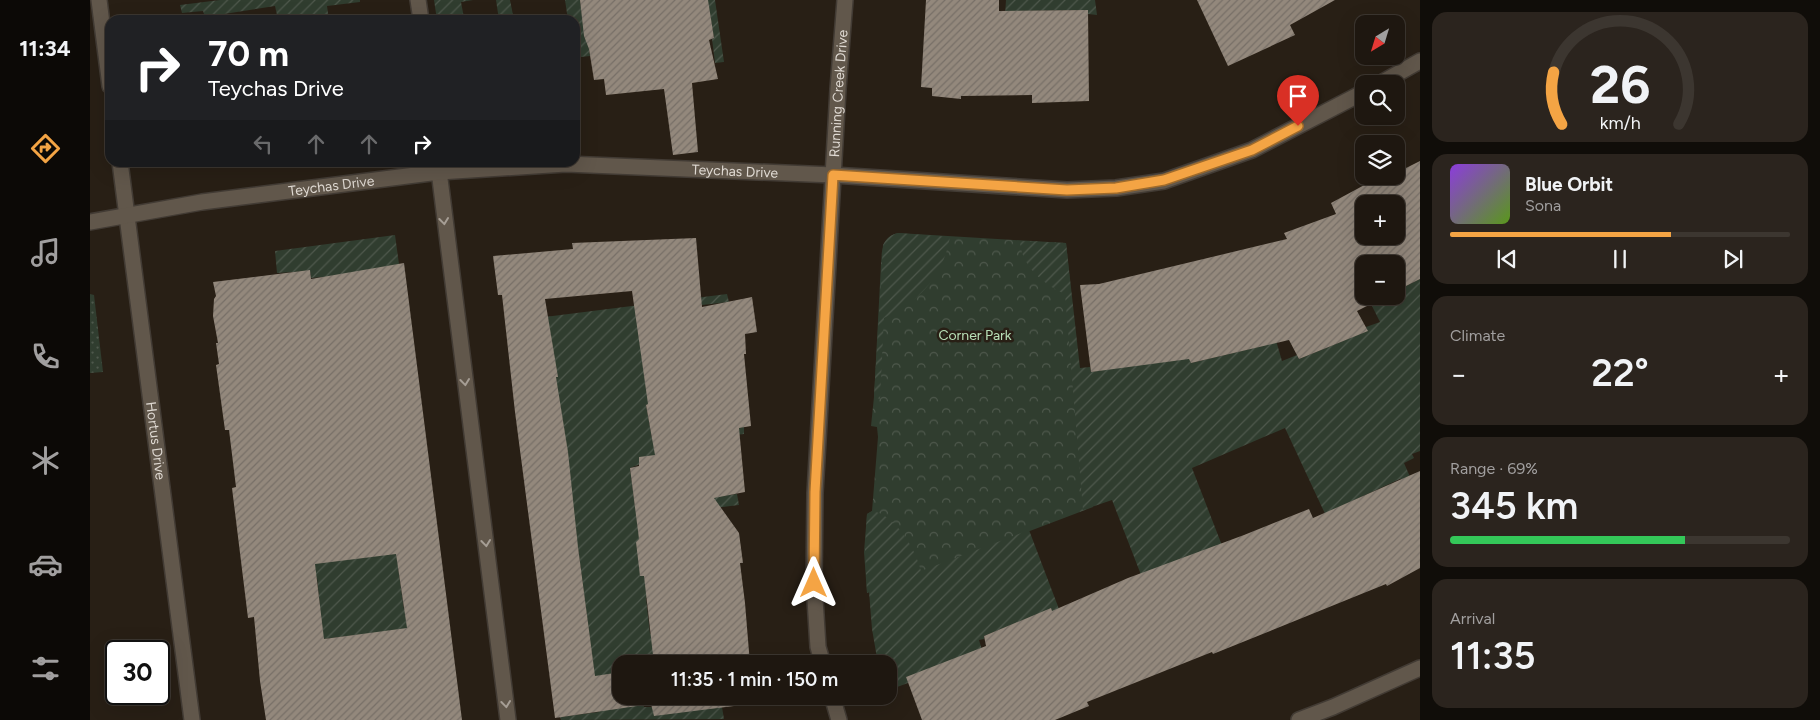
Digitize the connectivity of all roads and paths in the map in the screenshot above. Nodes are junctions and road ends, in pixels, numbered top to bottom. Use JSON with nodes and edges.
{"nodes":[{"id":1,"x":99,"y":0,"type":"edge"},
{"id":2,"x":418,"y":0,"type":"edge"},
{"id":3,"x":845,"y":0,"type":"edge"},
{"id":4,"x":420,"y":15,"type":"edge"},
{"id":5,"x":105,"y":47,"type":"edge"},
{"id":6,"x":1420,"y":61,"type":"edge"},
{"id":7,"x":1395,"y":75,"type":"edge"},
{"id":8,"x":1355,"y":97,"type":"edge"},
{"id":9,"x":580,"y":165,"type":"edge"},
{"id":10,"x":121,"y":167,"type":"edge"},
{"id":11,"x":438,"y":167,"type":"edge"},
{"id":12,"x":833,"y":175,"type":"junction"},
{"id":13,"x":127,"y":216,"type":"junction"},
{"id":14,"x":90,"y":222,"type":"edge"},
{"id":15,"x":820,"y":655,"type":"edge"},
{"id":16,"x":1420,"y":668,"type":"edge"},
{"id":17,"x":835,"y":705,"type":"edge"},
{"id":18,"x":192,"y":720,"type":"edge"},
{"id":19,"x":508,"y":720,"type":"edge"},
{"id":20,"x":839,"y":720,"type":"edge"},
{"id":21,"x":1299,"y":720,"type":"edge"}],
"edges":[{"from":1,"to":5,"type":"street"},
{"from":2,"to":4,"type":"street"},
{"from":3,"to":12,"type":"street","name":"Running Creek Drive"},
{"from":6,"to":7,"type":"street"},
{"from":8,"to":12,"type":"street","name":"Teychas Drive"},
{"from":9,"to":12,"type":"street","name":"Teychas Drive"},
{"from":10,"to":13,"type":"street","name":"Hortus Drive"},
{"from":11,"to":13,"type":"street","name":"Teychas Drive"},
{"from":11,"to":19,"type":"street","one_way":true},
{"from":12,"to":15,"type":"street","name":"Running Creek Drive"},
{"from":13,"to":14,"type":"street","name":"Teychas Drive"},
{"from":13,"to":18,"type":"street","name":"Hortus Drive"},
{"from":16,"to":21,"type":"street"},
{"from":17,"to":20,"type":"street"}]}
